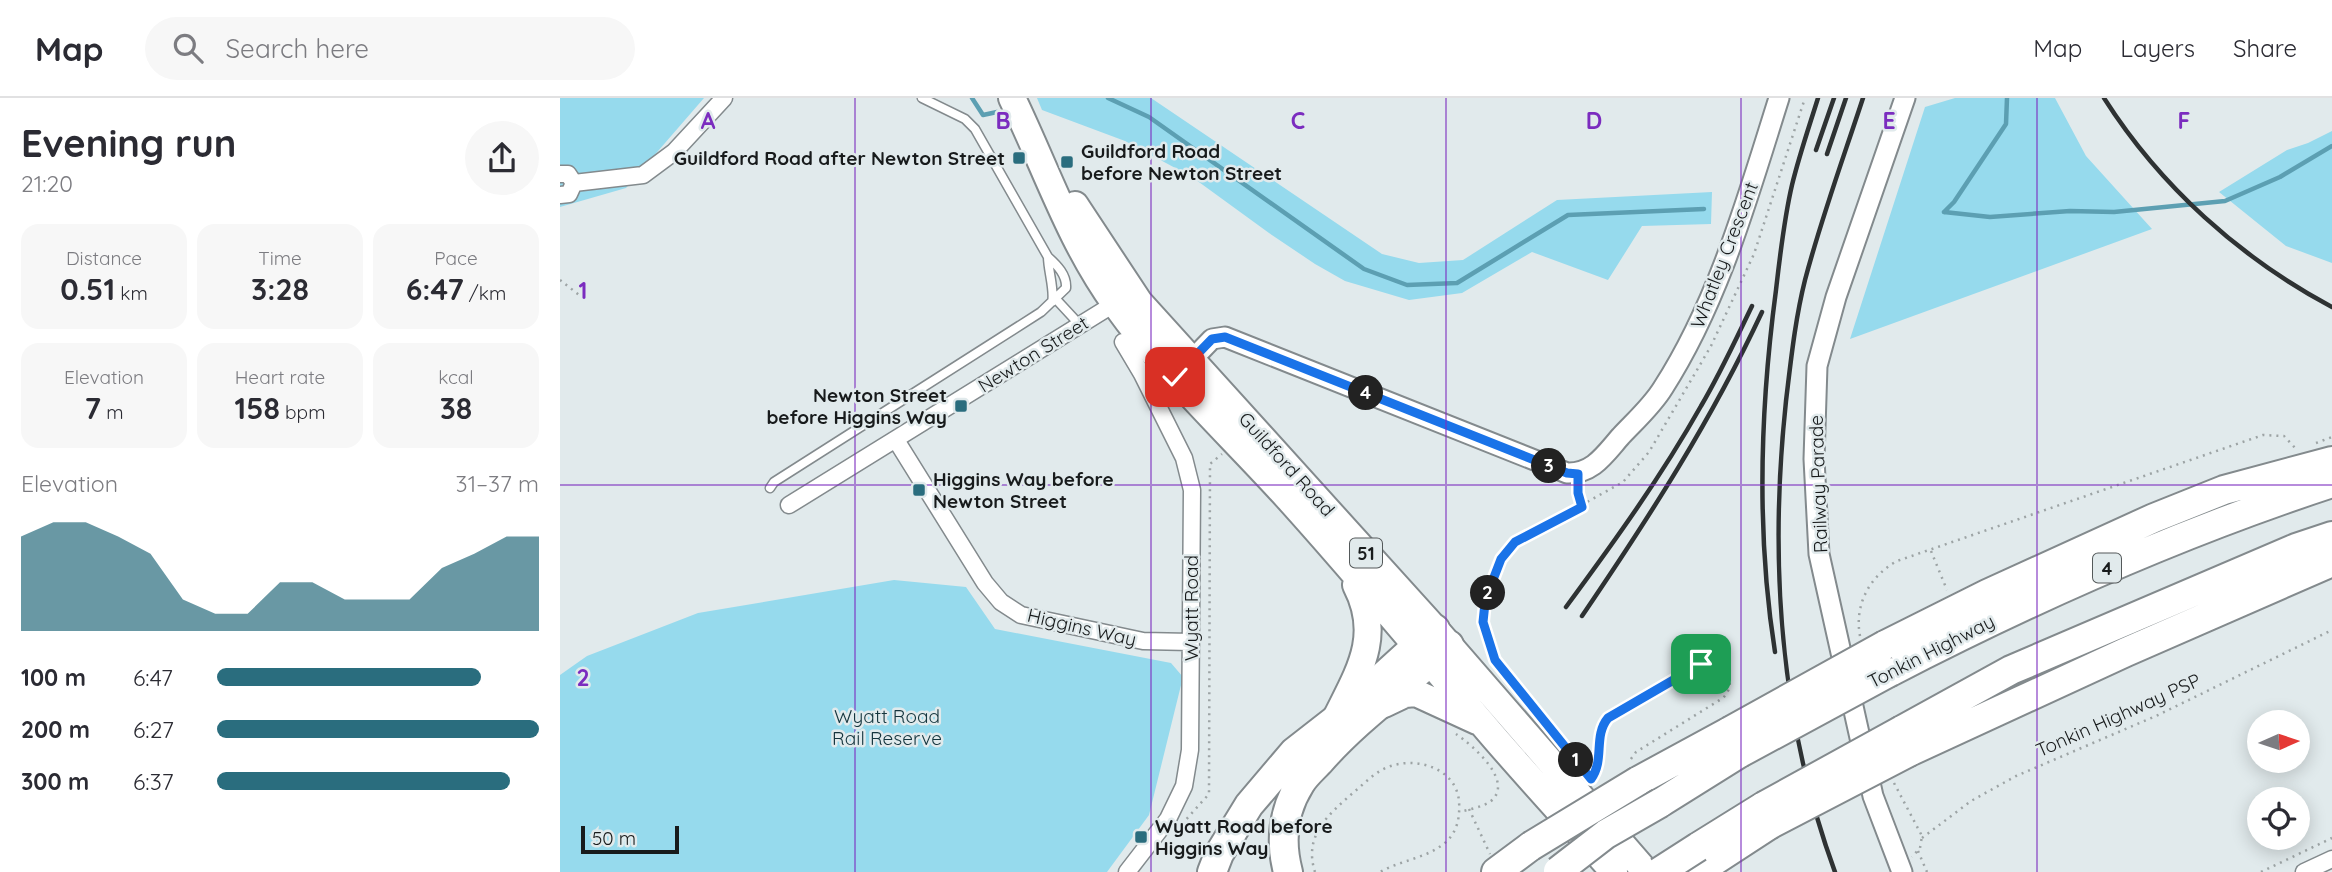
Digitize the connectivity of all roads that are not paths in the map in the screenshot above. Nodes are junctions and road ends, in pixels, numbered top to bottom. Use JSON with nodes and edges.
{"nodes":[{"id":1,"x":724,"y":98,"type":"edge"},
{"id":2,"x":922,"y":98,"type":"edge"},
{"id":3,"x":1012,"y":98,"type":"edge"},
{"id":4,"x":1779,"y":98,"type":"edge"},
{"id":5,"x":1905,"y":98,"type":"edge"},
{"id":6,"x":563,"y":184,"type":"edge"},
{"id":7,"x":1048,"y":257,"type":"junction"},
{"id":8,"x":1124,"y":298,"type":"junction"},
{"id":9,"x":1053,"y":300,"type":"junction"},
{"id":10,"x":1079,"y":324,"type":"junction"},
{"id":11,"x":1123,"y":342,"type":"dead end"},
{"id":12,"x":1184,"y":368,"type":"junction"},
{"id":13,"x":896,"y":440,"type":"junction"},
{"id":14,"x":2332,"y":461,"type":"edge"},
{"id":15,"x":2332,"y":483,"type":"edge"},
{"id":16,"x":770,"y":488,"type":"dead end"},
{"id":17,"x":789,"y":505,"type":"dead end"},
{"id":18,"x":2332,"y":536,"type":"edge"},
{"id":19,"x":1343,"y":561,"type":"junction"},
{"id":20,"x":2332,"y":562,"type":"edge"},
{"id":21,"x":1191,"y":642,"type":"junction"},
{"id":22,"x":1433,"y":646,"type":"junction"},
{"id":23,"x":1878,"y":653,"type":"junction"},
{"id":24,"x":1378,"y":707,"type":"junction"},
{"id":25,"x":1335,"y":720,"type":"junction"},
{"id":26,"x":1482,"y":723,"type":"junction"},
{"id":27,"x":1906,"y":741,"type":"junction"},
{"id":28,"x":1735,"y":742,"type":"junction"},
{"id":29,"x":2332,"y":859,"type":"edge"},
{"id":30,"x":1703,"y":860,"type":"edge"},
{"id":31,"x":1495,"y":867,"type":"edge"},
{"id":32,"x":1557,"y":871,"type":"edge"},
{"id":33,"x":1127,"y":872,"type":"edge"},
{"id":34,"x":1212,"y":872,"type":"edge"},
{"id":35,"x":1288,"y":872,"type":"edge"},
{"id":36,"x":1614,"y":872,"type":"edge"},
{"id":37,"x":1646,"y":872,"type":"edge"},
{"id":38,"x":1659,"y":872,"type":"edge"},
{"id":39,"x":1902,"y":872,"type":"edge"},
{"id":40,"x":2304,"y":872,"type":"edge"}],
"edges":[{"from":1,"to":6,"type":"street"},
{"from":2,"to":7,"type":"lane"},
{"from":3,"to":8,"type":"highway","name":"Guildford Road","number":"51"},
{"from":4,"to":12,"type":"street","name":"Whatley Crescent"},
{"from":5,"to":39,"type":"street","name":"Railway Parade"},
{"from":7,"to":9,"type":"lane"},
{"from":7,"to":9,"type":"lane"},
{"from":8,"to":10,"type":"street","name":"Newton Street"},
{"from":8,"to":12,"type":"highway","name":"Guildford Road","number":"51"},
{"from":9,"to":10,"type":"lane"},
{"from":9,"to":16,"type":"lane"},
{"from":10,"to":13,"type":"street","name":"Newton Street"},
{"from":11,"to":21,"type":"street","name":"Wyatt Road"},
{"from":12,"to":19,"type":"highway","name":"Guildford Road","number":"51"},
{"from":12,"to":22,"type":"highway","name":"Guildford Road","number":"51"},
{"from":13,"to":17,"type":"street","name":"Newton Street"},
{"from":13,"to":21,"type":"street","name":"Higgins Way"},
{"from":14,"to":23,"type":"highway"},
{"from":15,"to":23,"type":"highway","name":"Tonkin Highway","number":"4"},
{"from":18,"to":27,"type":"highway"},
{"from":19,"to":22,"type":"highway","name":"Guildford Road","number":"51"},
{"from":19,"to":25,"type":"highway"},
{"from":20,"to":27,"type":"highway"},
{"from":21,"to":33,"type":"street","name":"Wyatt Road"},
{"from":22,"to":24,"type":"highway"},
{"from":22,"to":25,"type":"highway"},
{"from":22,"to":26,"type":"highway","name":"Guildford Road","number":"51"},
{"from":22,"to":37,"type":"highway","name":"Guildford Road","number":"51"},
{"from":23,"to":28,"type":"highway","name":"Tonkin Highway","number":"4","bridge":true},
{"from":24,"to":26,"type":"highway"},
{"from":24,"to":35,"type":"highway"},
{"from":25,"to":34,"type":"highway"},
{"from":26,"to":36,"type":"highway","name":"Guildford Road","number":"51"},
{"from":27,"to":30,"type":"highway","bridge":true},
{"from":28,"to":31,"type":"highway","bridge":true},
{"from":28,"to":32,"type":"highway","name":"Tonkin Highway","number":"4","bridge":true},
{"from":29,"to":40,"type":"street"},
{"from":30,"to":38,"type":"highway","bridge":true}]}
